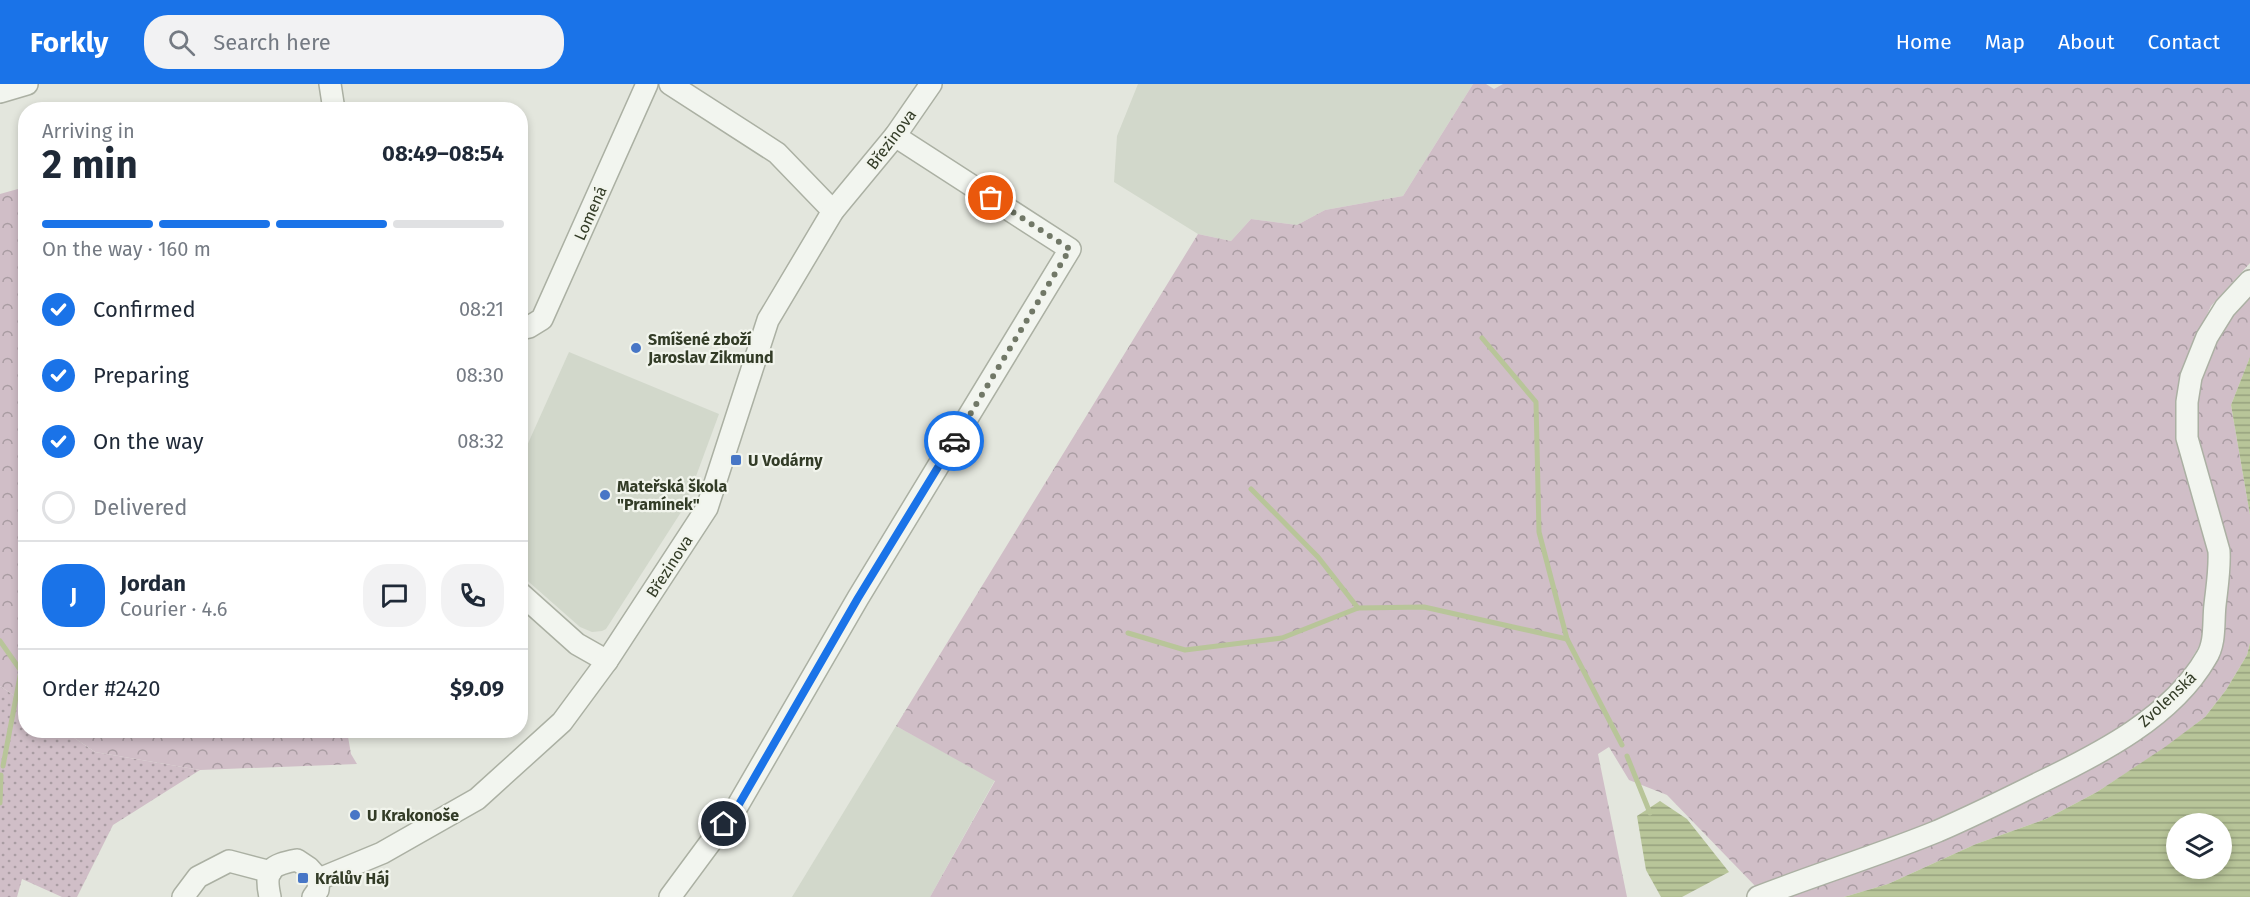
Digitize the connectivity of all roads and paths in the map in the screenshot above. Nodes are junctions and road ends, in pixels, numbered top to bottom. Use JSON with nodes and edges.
{"nodes":[{"id":1,"x":27,"y":84,"type":"edge"},
{"id":2,"x":330,"y":84,"type":"edge"},
{"id":3,"x":647,"y":84,"type":"edge"},
{"id":4,"x":670,"y":84,"type":"edge"},
{"id":5,"x":931,"y":84,"type":"edge"},
{"id":6,"x":0,"y":92,"type":"edge"},
{"id":7,"x":333,"y":102,"type":"edge"},
{"id":8,"x":895,"y":136,"type":"junction"},
{"id":9,"x":833,"y":211,"type":"junction"},
{"id":10,"x":2250,"y":281,"type":"edge"},
{"id":11,"x":528,"y":327,"type":"edge"},
{"id":12,"x":528,"y":600,"type":"edge"},
{"id":13,"x":607,"y":661,"type":"junction"},
{"id":14,"x":271,"y":872,"type":"junction"},
{"id":15,"x":320,"y":891,"type":"edge"},
{"id":16,"x":183,"y":897,"type":"edge"},
{"id":17,"x":270,"y":897,"type":"edge"},
{"id":18,"x":670,"y":897,"type":"edge"},
{"id":19,"x":1758,"y":897,"type":"edge"}],
"edges":[{"from":1,"to":6,"type":"street"},
{"from":2,"to":7,"type":"street"},
{"from":3,"to":11,"type":"street","name":"Lomená"},
{"from":4,"to":9,"type":"street"},
{"from":5,"to":8,"type":"street","name":"Březinova"},
{"from":8,"to":9,"type":"street","name":"Březinova"},
{"from":8,"to":18,"type":"street"},
{"from":9,"to":13,"type":"street","name":"Březinova"},
{"from":10,"to":19,"type":"street","name":"Zvolenská"},
{"from":12,"to":13,"type":"street"},
{"from":13,"to":15,"type":"street","name":"Březinova"},
{"from":14,"to":15,"type":"street","name":"Březinova"},
{"from":14,"to":16,"type":"street"},
{"from":14,"to":17,"type":"street"}]}
